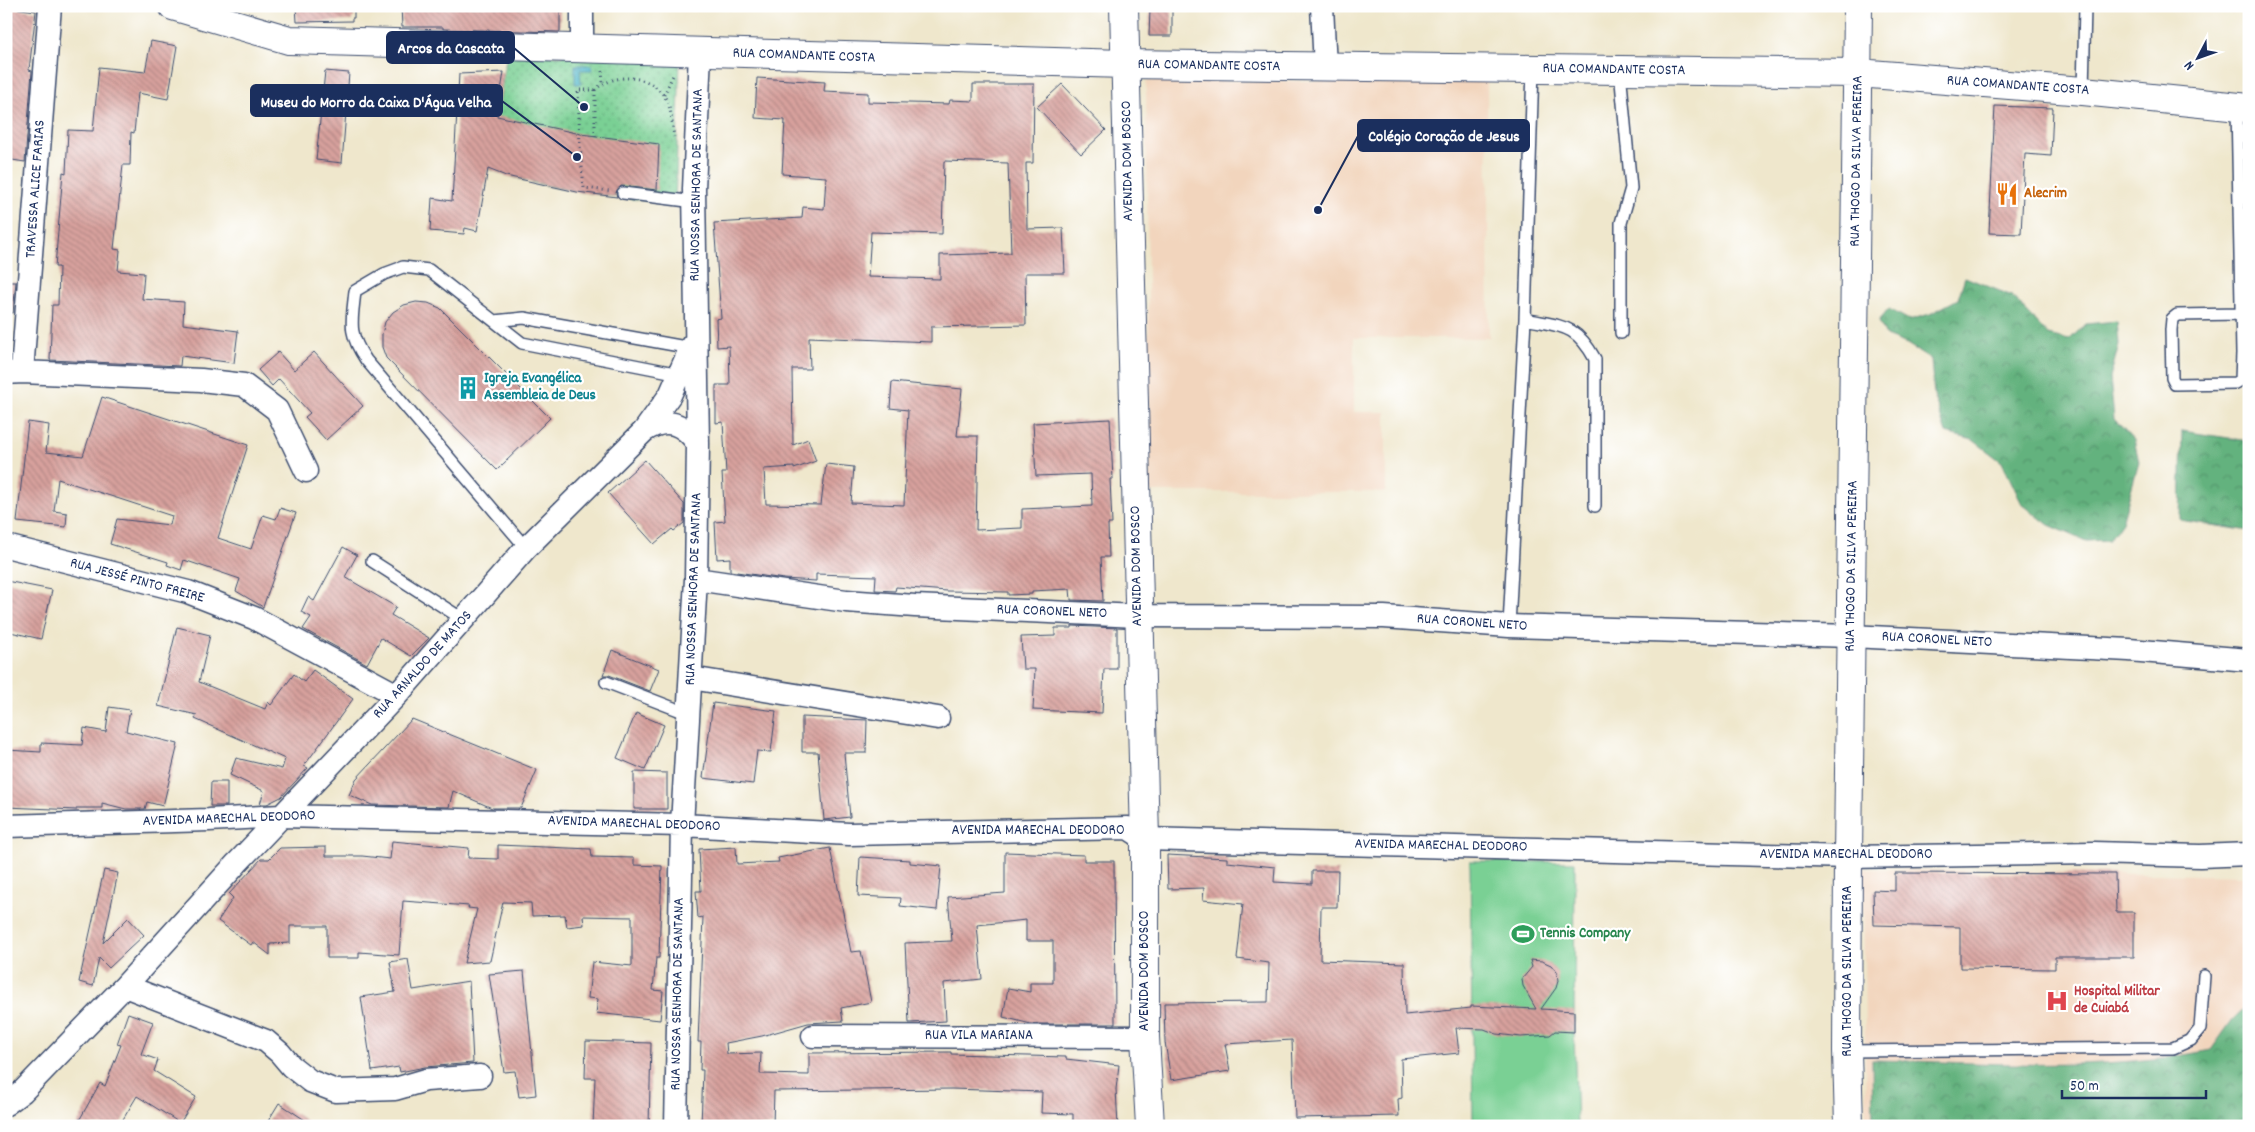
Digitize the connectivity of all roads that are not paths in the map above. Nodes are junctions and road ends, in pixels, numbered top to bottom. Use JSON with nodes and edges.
{"nodes":[{"id":1,"x":50,"y":6,"type":"edge"},
{"id":2,"x":173,"y":6,"type":"edge"},
{"id":3,"x":582,"y":6,"type":"edge"},
{"id":4,"x":1124,"y":6,"type":"edge"},
{"id":5,"x":1322,"y":6,"type":"edge"},
{"id":6,"x":1858,"y":6,"type":"edge"},
{"id":7,"x":2085,"y":6,"type":"edge"},
{"id":8,"x":700,"y":53,"type":"junction"},
{"id":9,"x":592,"y":58,"type":"junction"},
{"id":10,"x":1125,"y":64,"type":"junction"},
{"id":11,"x":1325,"y":68,"type":"junction"},
{"id":12,"x":1533,"y":69,"type":"junction"},
{"id":13,"x":1620,"y":70,"type":"junction"},
{"id":14,"x":1858,"y":74,"type":"junction"},
{"id":15,"x":2082,"y":90,"type":"junction"},
{"id":16,"x":2243,"y":107,"type":"edge"},
{"id":17,"x":623,"y":193,"type":"road end"},
{"id":18,"x":694,"y":202,"type":"junction"},
{"id":19,"x":2241,"y":314,"type":"junction"},
{"id":20,"x":1525,"y":319,"type":"junction"},
{"id":21,"x":494,"y":321,"type":"junction"},
{"id":22,"x":1621,"y":333,"type":"dead end"},
{"id":23,"x":694,"y":338,"type":"junction"},
{"id":24,"x":14,"y":373,"type":"edge"},
{"id":25,"x":680,"y":374,"type":"junction"},
{"id":26,"x":644,"y":431,"type":"junction"},
{"id":27,"x":698,"y":444,"type":"junction"},
{"id":28,"x":306,"y":471,"type":"dead end"},
{"id":29,"x":1595,"y":506,"type":"dead end"},
{"id":30,"x":6,"y":546,"type":"edge"},
{"id":31,"x":526,"y":548,"type":"junction"},
{"id":32,"x":372,"y":561,"type":"dead end"},
{"id":33,"x":696,"y":579,"type":"junction"},
{"id":34,"x":1138,"y":616,"type":"junction"},
{"id":35,"x":464,"y":620,"type":"junction"},
{"id":36,"x":1509,"y":626,"type":"junction"},
{"id":37,"x":1851,"y":636,"type":"junction"},
{"id":38,"x":2249,"y":660,"type":"edge"},
{"id":39,"x":692,"y":678,"type":"junction"},
{"id":40,"x":606,"y":682,"type":"dead end"},
{"id":41,"x":397,"y":695,"type":"junction"},
{"id":42,"x":689,"y":714,"type":"junction"},
{"id":43,"x":938,"y":718,"type":"dead end"},
{"id":44,"x":281,"y":816,"type":"junction"},
{"id":45,"x":209,"y":820,"type":"junction"},
{"id":46,"x":682,"y":825,"type":"junction"},
{"id":47,"x":6,"y":826,"type":"edge"},
{"id":48,"x":1145,"y":839,"type":"junction"},
{"id":49,"x":2249,"y":854,"type":"edge"},
{"id":50,"x":1848,"y":857,"type":"junction"},
{"id":51,"x":237,"y":862,"type":"junction"},
{"id":52,"x":2204,"y":976,"type":"dead end"},
{"id":53,"x":125,"y":986,"type":"junction"},
{"id":54,"x":813,"y":1036,"type":"dead end"},
{"id":55,"x":1145,"y":1037,"type":"junction"},
{"id":56,"x":1847,"y":1051,"type":"junction"},
{"id":57,"x":480,"y":1076,"type":"dead end"},
{"id":58,"x":14,"y":1098,"type":"edge"},
{"id":59,"x":6,"y":1119,"type":"edge"},
{"id":60,"x":676,"y":1126,"type":"edge"},
{"id":61,"x":1150,"y":1126,"type":"edge"},
{"id":62,"x":1849,"y":1126,"type":"edge"}],
"edges":[{"from":1,"to":24,"type":"street","name":"TRAVESSA ALICE FARIAS"},
{"from":2,"to":9,"type":"street","name":"RUA COMANDANTE COSTA"},
{"from":3,"to":9,"type":"street"},
{"from":4,"to":10,"type":"street","name":"AVENIDA DOM BOSCO"},
{"from":5,"to":11,"type":"street"},
{"from":6,"to":14,"type":"street","name":"RUA THOGO DA SILVA PEREIRA"},
{"from":7,"to":15,"type":"lane"},
{"from":8,"to":9,"type":"street","name":"RUA COMANDANTE COSTA"},
{"from":8,"to":10,"type":"street","name":"RUA COMANDANTE COSTA"},
{"from":8,"to":18,"type":"street","name":"RUA NOSSA SENHORA DE SANTANA"},
{"from":10,"to":11,"type":"street","name":"RUA COMANDANTE COSTA"},
{"from":10,"to":34,"type":"street","name":"AVENIDA DOM BOSCO"},
{"from":11,"to":12,"type":"street","name":"RUA COMANDANTE COSTA"},
{"from":12,"to":13,"type":"street","name":"RUA COMANDANTE COSTA"},
{"from":12,"to":20,"type":"lane"},
{"from":13,"to":14,"type":"street","name":"RUA COMANDANTE COSTA"},
{"from":13,"to":22,"type":"lane"},
{"from":14,"to":15,"type":"street","name":"RUA COMANDANTE COSTA"},
{"from":14,"to":37,"type":"street","name":"RUA THOGO DA SILVA PEREIRA"},
{"from":15,"to":16,"type":"street","name":"RUA COMANDANTE COSTA"},
{"from":16,"to":19,"type":"lane"},
{"from":17,"to":18,"type":"lane"},
{"from":18,"to":23,"type":"street","name":"RUA NOSSA SENHORA DE SANTANA"},
{"from":19,"to":19,"type":"lane"},
{"from":20,"to":29,"type":"lane"},
{"from":20,"to":36,"type":"lane"},
{"from":21,"to":23,"type":"lane"},
{"from":21,"to":25,"type":"lane"},
{"from":21,"to":31,"type":"lane"},
{"from":23,"to":25,"type":"street","name":"RUA ARNALDO DE MATOS"},
{"from":23,"to":27,"type":"street","name":"RUA NOSSA SENHORA DE SANTANA"},
{"from":24,"to":28,"type":"street","name":"TRAVESSA ALICE FARIAS"},
{"from":25,"to":26,"type":"street","name":"RUA ARNALDO DE MATOS"},
{"from":26,"to":27,"type":"street"},
{"from":26,"to":31,"type":"street","name":"RUA ARNALDO DE MATOS"},
{"from":27,"to":33,"type":"street","name":"RUA NOSSA SENHORA DE SANTANA"},
{"from":30,"to":41,"type":"street","name":"RUA JESSÉ PINTO FREIRE"},
{"from":31,"to":35,"type":"street","name":"RUA ARNALDO DE MATOS"},
{"from":32,"to":35,"type":"lane"},
{"from":33,"to":34,"type":"street","name":"RUA CORONEL NETO"},
{"from":33,"to":39,"type":"street","name":"RUA NOSSA SENHORA DE SANTANA"},
{"from":34,"to":36,"type":"street","name":"RUA CORONEL NETO"},
{"from":34,"to":48,"type":"street","name":"AVENIDA DOM BOSCO"},
{"from":35,"to":41,"type":"street","name":"RUA ARNALDO DE MATOS"},
{"from":36,"to":37,"type":"street","name":"RUA CORONEL NETO"},
{"from":37,"to":38,"type":"street","name":"RUA CORONEL NETO"},
{"from":37,"to":50,"type":"street","name":"RUA THOGO DA SILVA PEREIRA"},
{"from":39,"to":42,"type":"street","name":"RUA NOSSA SENHORA DE SANTANA"},
{"from":39,"to":43,"type":"street"},
{"from":40,"to":42,"type":"lane"},
{"from":41,"to":44,"type":"street","name":"RUA ARNALDO DE MATOS"},
{"from":42,"to":46,"type":"street","name":"RUA NOSSA SENHORA DE SANTANA"},
{"from":44,"to":45,"type":"street","name":"AVENIDA MARECHAL DEODORO"},
{"from":44,"to":46,"type":"street","name":"AVENIDA MARECHAL DEODORO"},
{"from":44,"to":51,"type":"street","name":"RUA ARNALDO DE MATOS"},
{"from":45,"to":47,"type":"street","name":"AVENIDA MARECHAL DEODORO"},
{"from":45,"to":51,"type":"street"},
{"from":46,"to":48,"type":"street","name":"AVENIDA MARECHAL DEODORO"},
{"from":46,"to":60,"type":"street","name":"RUA NOSSA SENHORA DE SANTANA"},
{"from":48,"to":50,"type":"street","name":"AVENIDA MARECHAL DEODORO"},
{"from":48,"to":55,"type":"street","name":"AVENIDA DOM BOSCO"},
{"from":49,"to":50,"type":"street","name":"AVENIDA MARECHAL DEODORO"},
{"from":50,"to":56,"type":"street","name":"RUA THOGO DA SILVA PEREIRA"},
{"from":51,"to":53,"type":"street","name":"RUA ARNALDO DE MATOS"},
{"from":52,"to":56,"type":"lane"},
{"from":53,"to":57,"type":"street"},
{"from":53,"to":58,"type":"street","name":"RUA ARNALDO DE MATOS"},
{"from":54,"to":55,"type":"street","name":"RUA VILA MARIANA"},
{"from":55,"to":61,"type":"street","name":"AVENIDA DOM BOSCO"},
{"from":56,"to":62,"type":"street","name":"RUA THOGO DA SILVA PEREIRA"},
{"from":58,"to":59,"type":"street","name":"RUA ARNALDO DE MATOS"}]}
